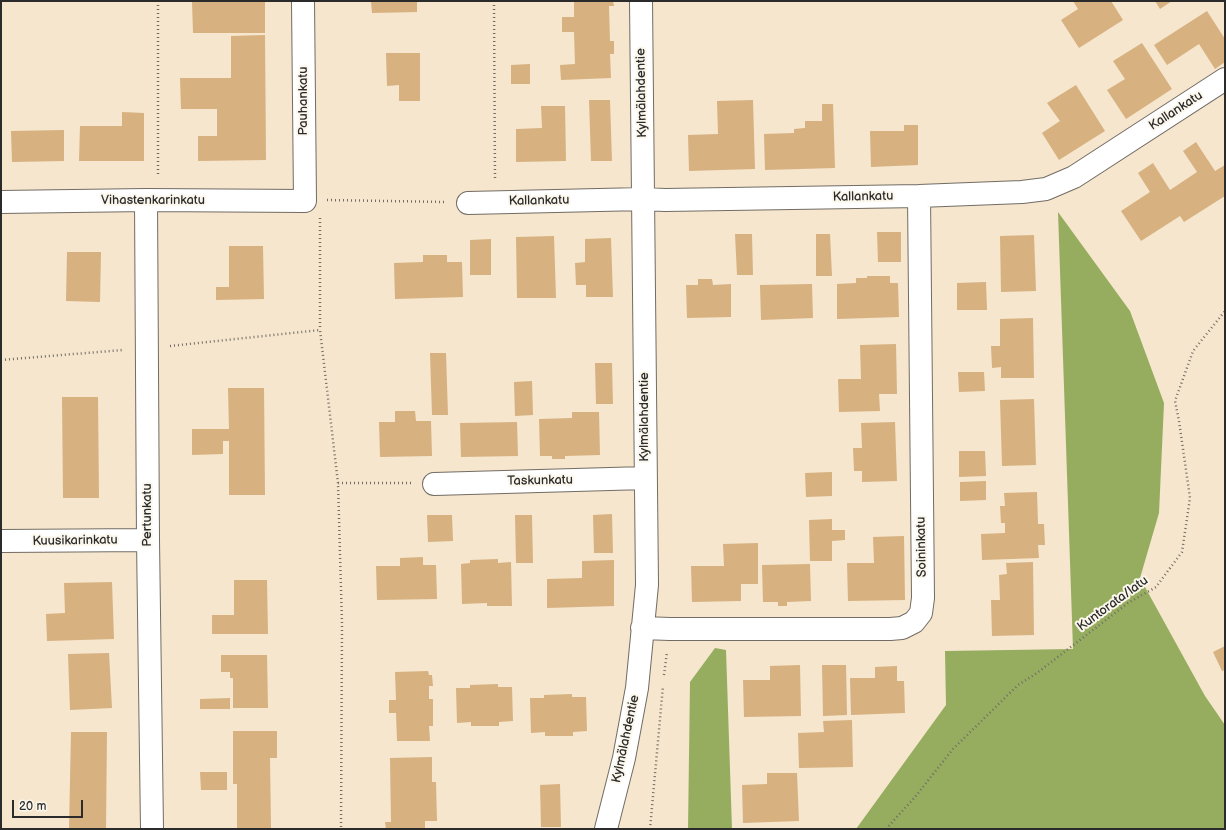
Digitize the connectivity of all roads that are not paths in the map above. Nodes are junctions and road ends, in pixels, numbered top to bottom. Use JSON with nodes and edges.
{"nodes":[{"id":1,"x":303,"y":1,"type":"edge"},
{"id":2,"x":641,"y":1,"type":"edge"},
{"id":3,"x":1225,"y":79,"type":"edge"},
{"id":4,"x":919,"y":196,"type":"junction"},
{"id":5,"x":643,"y":199,"type":"junction"},
{"id":6,"x":146,"y":200,"type":"junction"},
{"id":7,"x":312,"y":200,"type":"joint"},
{"id":8,"x":1,"y":202,"type":"edge"},
{"id":9,"x":468,"y":203,"type":"road end"},
{"id":10,"x":645,"y":478,"type":"junction"},
{"id":11,"x":434,"y":484,"type":"road end"},
{"id":12,"x":148,"y":540,"type":"junction"},
{"id":13,"x":1,"y":541,"type":"edge"},
{"id":14,"x":642,"y":628,"type":"junction"},
{"id":15,"x":152,"y":829,"type":"edge"},
{"id":16,"x":606,"y":829,"type":"edge"}],
"edges":[{"from":1,"to":7,"type":"street","name":"Pauhankatu"},
{"from":2,"to":5,"type":"street","name":"Kylmälahdentie"},
{"from":3,"to":4,"type":"street","name":"Kallankatu"},
{"from":4,"to":5,"type":"street","name":"Kallankatu"},
{"from":4,"to":14,"type":"street","name":"Soininkatu"},
{"from":5,"to":9,"type":"street","name":"Kallankatu"},
{"from":5,"to":10,"type":"street","name":"Kylmälahdentie"},
{"from":6,"to":7,"type":"street","name":"Vihastenkarinkatu"},
{"from":6,"to":8,"type":"street","name":"Vihastenkarinkatu"},
{"from":6,"to":12,"type":"street","name":"Pertunkatu"},
{"from":10,"to":11,"type":"street","name":"Taskunkatu"},
{"from":10,"to":14,"type":"street","name":"Kylmälahdentie"},
{"from":12,"to":13,"type":"street","name":"Kuusikarinkatu"},
{"from":12,"to":15,"type":"street","name":"Pertunkatu"},
{"from":14,"to":16,"type":"street","name":"Kylmälahdentie"}]}
